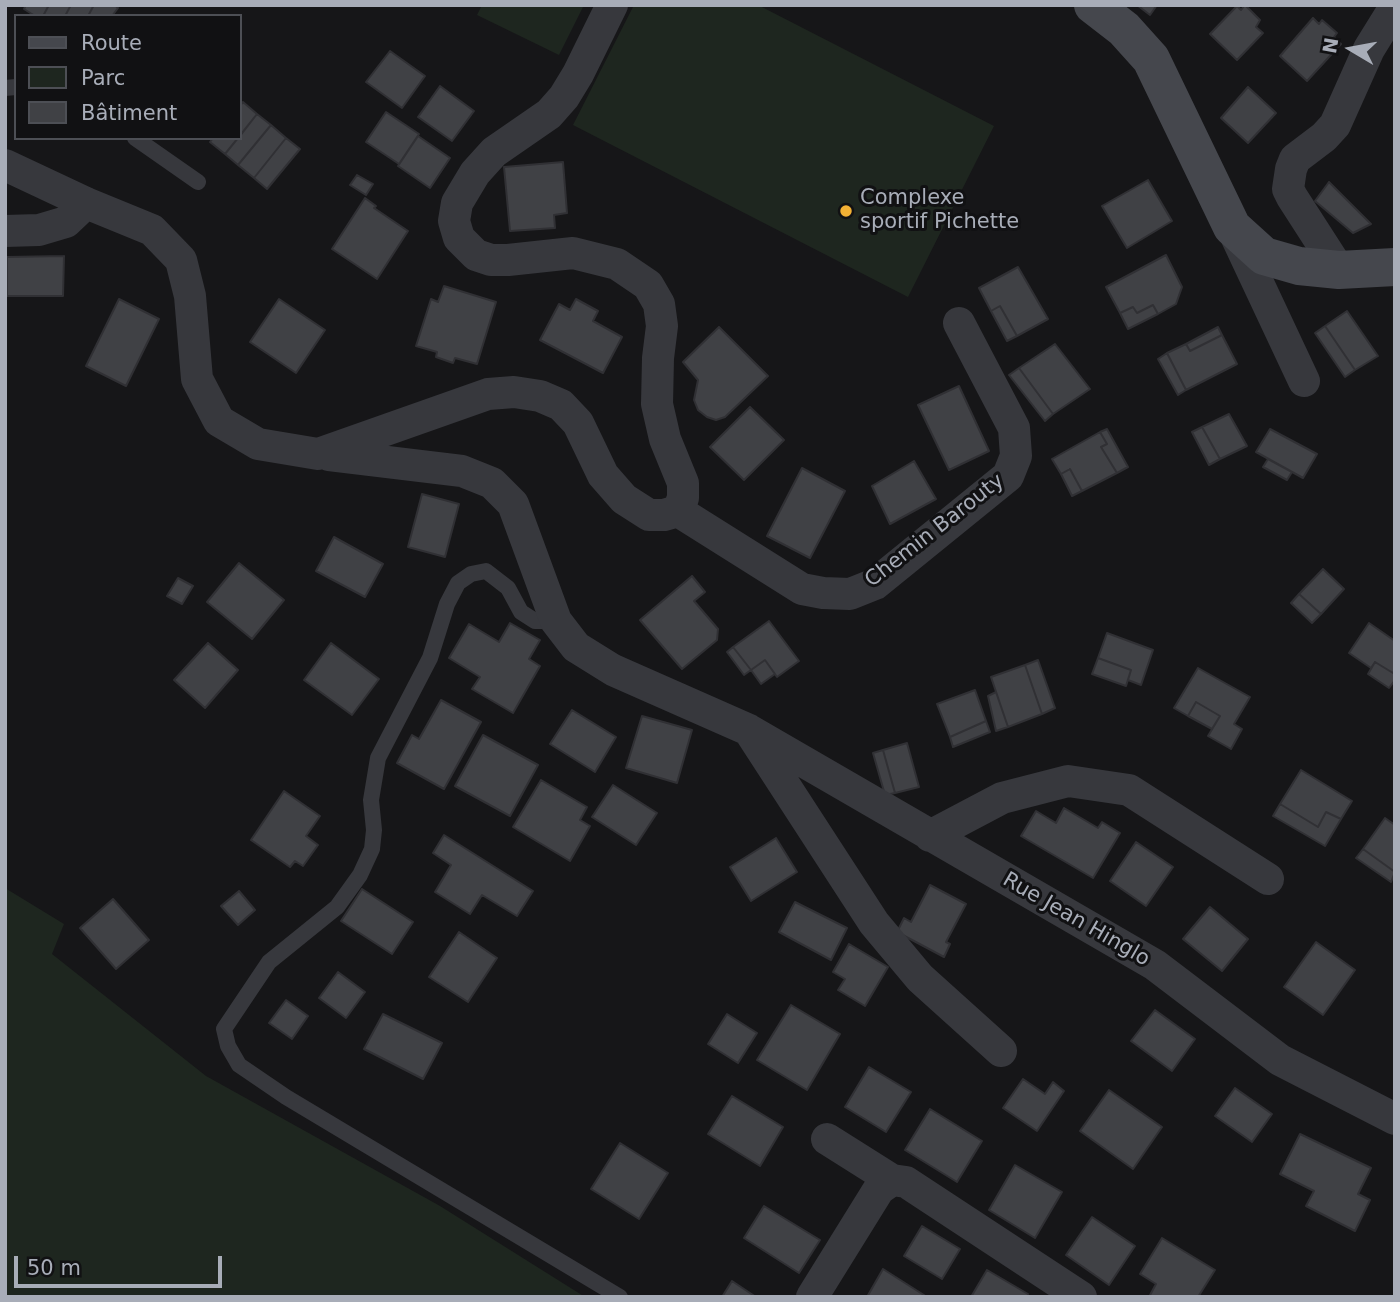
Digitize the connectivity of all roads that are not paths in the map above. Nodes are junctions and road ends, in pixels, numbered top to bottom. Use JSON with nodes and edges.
{"nodes":[{"id":1,"x":612,"y":5,"type":"edge"},
{"id":2,"x":1093,"y":5,"type":"edge"},
{"id":3,"x":1395,"y":7,"type":"edge"},
{"id":4,"x":138,"y":140,"type":"edge"},
{"id":5,"x":5,"y":165,"type":"edge"},
{"id":6,"x":198,"y":182,"type":"dead end"},
{"id":7,"x":86,"y":203,"type":"junction"},
{"id":8,"x":1232,"y":226,"type":"junction"},
{"id":9,"x":5,"y":231,"type":"edge"},
{"id":10,"x":1395,"y":267,"type":"edge"},
{"id":11,"x":1339,"y":270,"type":"junction"},
{"id":12,"x":959,"y":323,"type":"dead end"},
{"id":13,"x":1304,"y":381,"type":"dead end"},
{"id":14,"x":318,"y":454,"type":"junction"},
{"id":15,"x":678,"y":511,"type":"junction"},
{"id":16,"x":556,"y":621,"type":"junction"},
{"id":17,"x":750,"y":730,"type":"junction"},
{"id":18,"x":930,"y":836,"type":"junction"},
{"id":19,"x":1268,"y":879,"type":"dead end"},
{"id":20,"x":1001,"y":1051,"type":"dead end"},
{"id":21,"x":1395,"y":1119,"type":"edge"},
{"id":22,"x":827,"y":1139,"type":"dead end"},
{"id":23,"x":892,"y":1181,"type":"junction"},
{"id":24,"x":620,"y":1297,"type":"edge"},
{"id":25,"x":812,"y":1297,"type":"edge"},
{"id":26,"x":1081,"y":1297,"type":"edge"}],
"edges":[{"from":1,"to":15,"type":"street"},
{"from":2,"to":8,"type":"street"},
{"from":3,"to":11,"type":"street"},
{"from":4,"to":6,"type":"lane"},
{"from":5,"to":7,"type":"street"},
{"from":7,"to":9,"type":"street"},
{"from":7,"to":14,"type":"street"},
{"from":8,"to":11,"type":"street"},
{"from":8,"to":13,"type":"street"},
{"from":10,"to":11,"type":"street"},
{"from":12,"to":15,"type":"street","name":"Chemin Barouty"},
{"from":14,"to":15,"type":"street"},
{"from":14,"to":16,"type":"street","name":"Rue Jean Hinglo"},
{"from":16,"to":17,"type":"street","name":"Rue Jean Hinglo"},
{"from":16,"to":24,"type":"lane"},
{"from":17,"to":18,"type":"street","name":"Rue Jean Hinglo"},
{"from":17,"to":20,"type":"street"},
{"from":18,"to":19,"type":"street"},
{"from":18,"to":21,"type":"street","name":"Rue Jean Hinglo"},
{"from":22,"to":23,"type":"street"},
{"from":23,"to":25,"type":"street"},
{"from":23,"to":26,"type":"street"}]}
